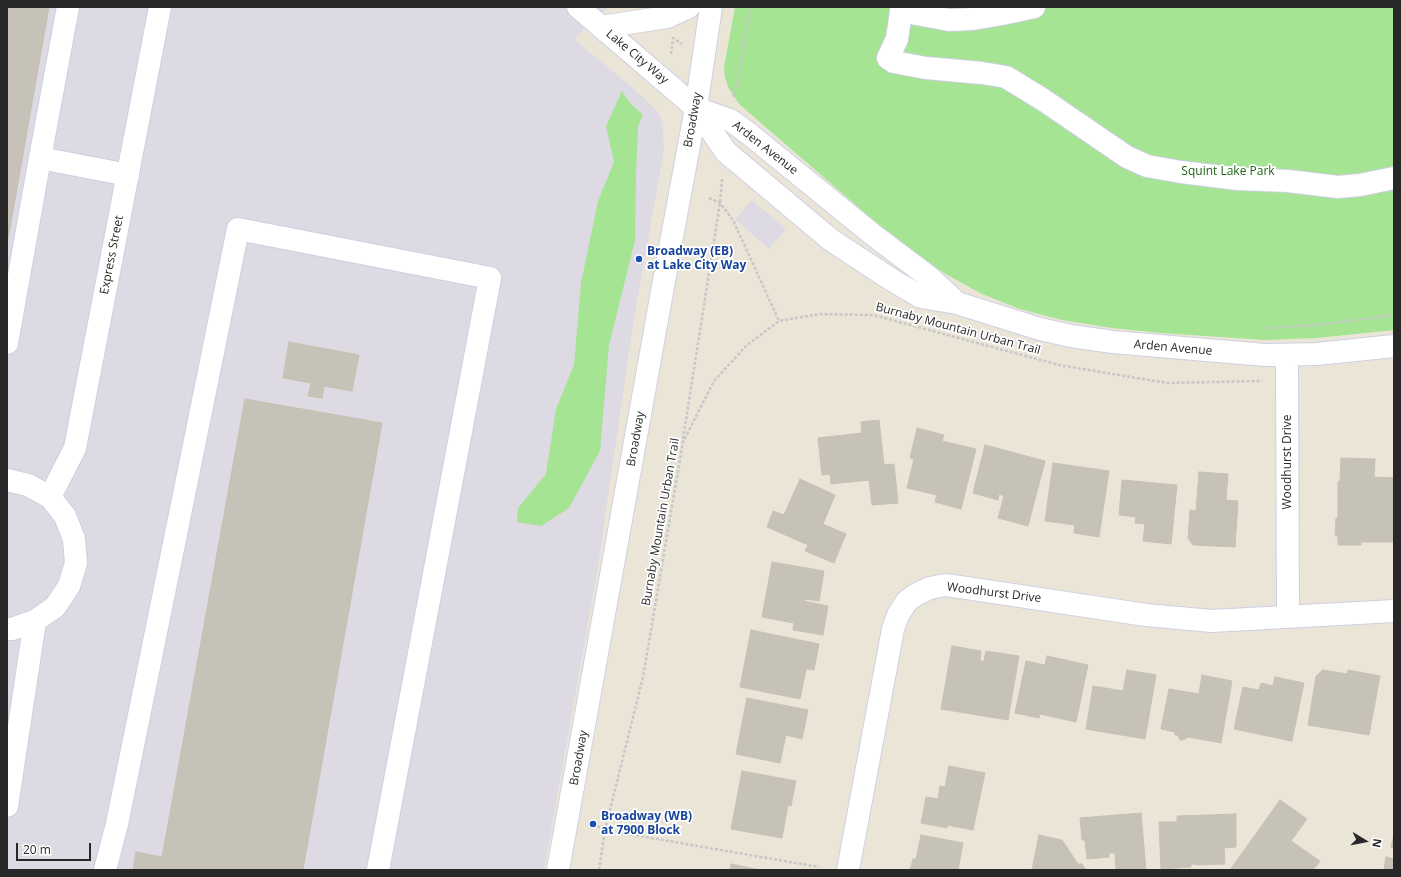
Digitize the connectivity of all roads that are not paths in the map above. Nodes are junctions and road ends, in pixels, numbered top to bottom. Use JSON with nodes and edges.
{"nodes":[{"id":1,"x":68,"y":7,"type":"edge"},
{"id":2,"x":160,"y":7,"type":"edge"},
{"id":3,"x":578,"y":7,"type":"edge"},
{"id":4,"x":689,"y":7,"type":"edge"},
{"id":5,"x":712,"y":7,"type":"edge"},
{"id":6,"x":1034,"y":7,"type":"edge"},
{"id":7,"x":901,"y":9,"type":"edge"},
{"id":8,"x":601,"y":27,"type":"junction"},
{"id":9,"x":696,"y":108,"type":"junction"},
{"id":10,"x":40,"y":158,"type":"junction"},
{"id":11,"x":128,"y":175,"type":"junction"},
{"id":12,"x":1394,"y":178,"type":"edge"},
{"id":13,"x":957,"y":303,"type":"junction"},
{"id":14,"x":7,"y":343,"type":"edge"},
{"id":15,"x":1394,"y":346,"type":"edge"},
{"id":16,"x":1287,"y":355,"type":"junction"},
{"id":17,"x":7,"y":480,"type":"edge"},
{"id":18,"x":50,"y":497,"type":"junction"},
{"id":19,"x":1394,"y":611,"type":"edge"},
{"id":20,"x":1288,"y":617,"type":"junction"},
{"id":21,"x":36,"y":621,"type":"junction"},
{"id":22,"x":7,"y":629,"type":"edge"},
{"id":23,"x":10,"y":766,"type":"edge"},
{"id":24,"x":7,"y":806,"type":"edge"},
{"id":25,"x":105,"y":870,"type":"edge"},
{"id":26,"x":378,"y":870,"type":"edge"},
{"id":27,"x":558,"y":870,"type":"edge"},
{"id":28,"x":848,"y":870,"type":"edge"}],
"edges":[{"from":1,"to":10,"type":"street"},
{"from":2,"to":11,"type":"street","name":"Express Street"},
{"from":3,"to":8,"type":"street","name":"Lake City Way"},
{"from":4,"to":8,"type":"street"},
{"from":5,"to":9,"type":"street","name":"Broadway"},
{"from":6,"to":7,"type":"street"},
{"from":7,"to":12,"type":"street"},
{"from":8,"to":9,"type":"street","name":"Lake City Way"},
{"from":9,"to":13,"type":"street","name":"Arden Avenue"},
{"from":9,"to":13,"type":"street","name":"Arden Avenue"},
{"from":9,"to":27,"type":"street","name":"Broadway"},
{"from":10,"to":11,"type":"street"},
{"from":10,"to":14,"type":"street"},
{"from":11,"to":18,"type":"street","name":"Express Street"},
{"from":13,"to":16,"type":"street","name":"Arden Avenue"},
{"from":15,"to":16,"type":"street","name":"Arden Avenue"},
{"from":16,"to":20,"type":"street","name":"Woodhurst Drive"},
{"from":17,"to":18,"type":"street"},
{"from":18,"to":21,"type":"street"},
{"from":19,"to":20,"type":"street","name":"Woodhurst Drive"},
{"from":20,"to":28,"type":"street","name":"Woodhurst Drive"},
{"from":21,"to":22,"type":"street"},
{"from":21,"to":23,"type":"street"},
{"from":23,"to":24,"type":"street"},
{"from":25,"to":26,"type":"street"}]}
